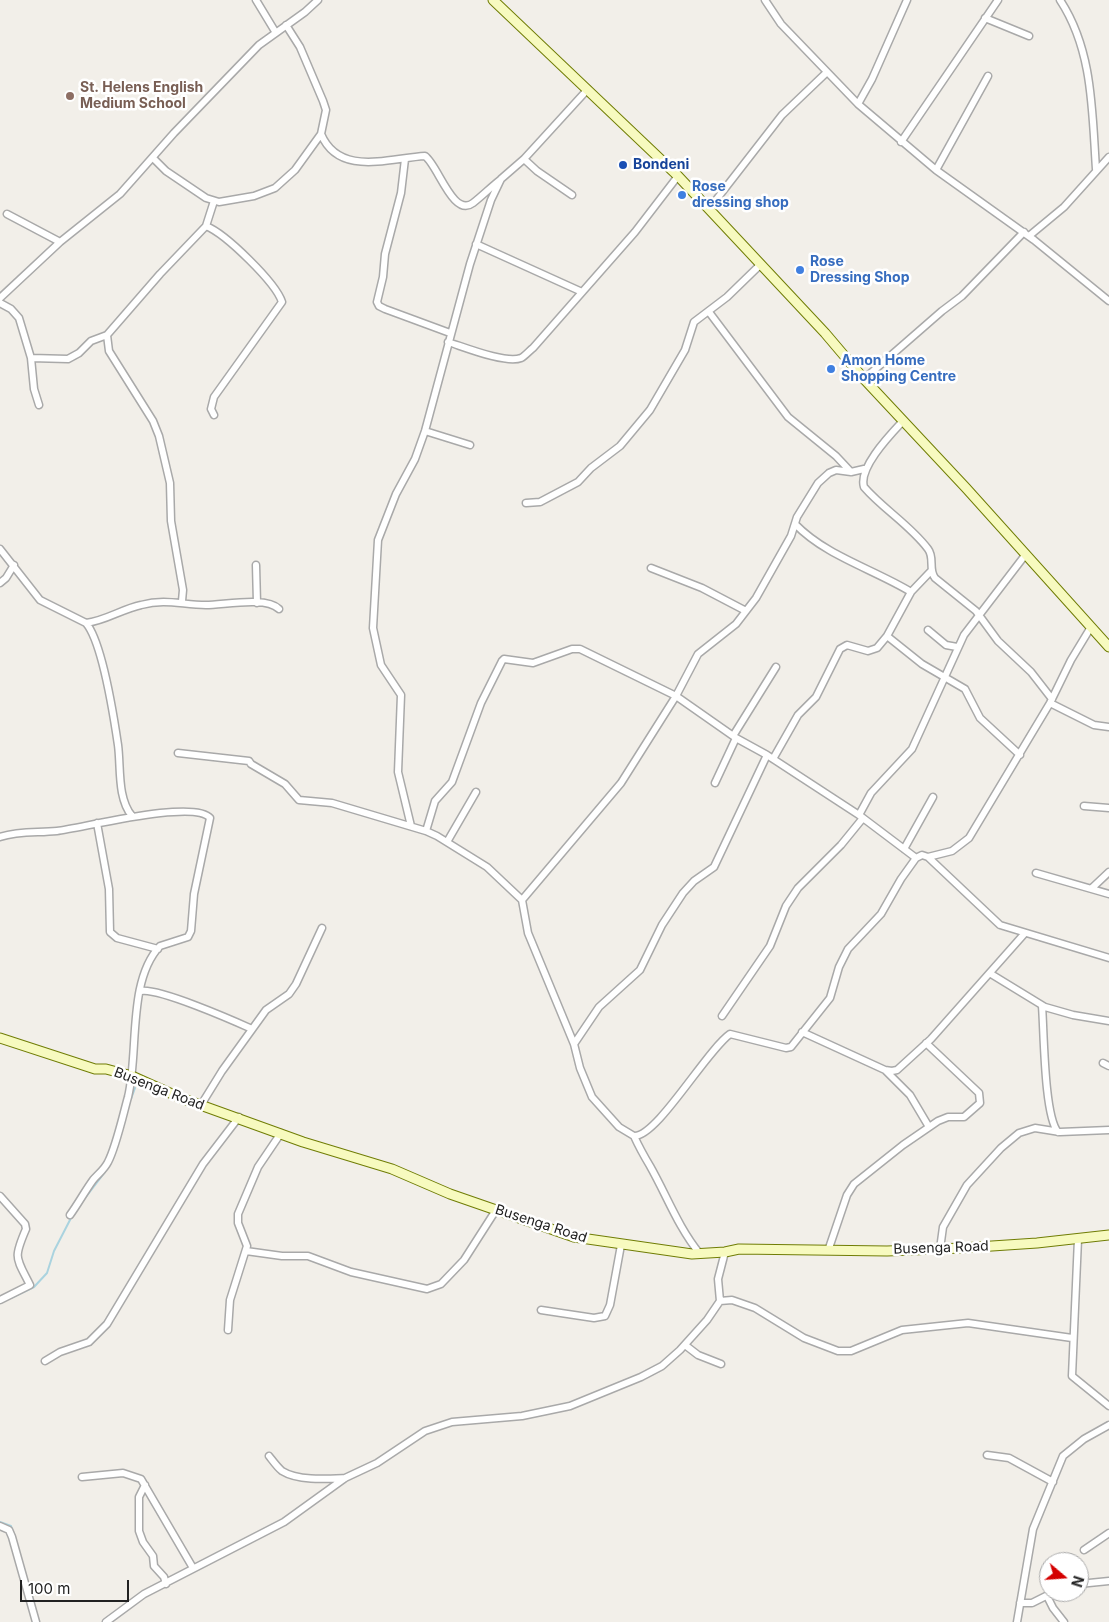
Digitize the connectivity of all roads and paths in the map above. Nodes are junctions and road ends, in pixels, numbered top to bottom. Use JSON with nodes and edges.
{"nodes":[{"id":1,"x":256,"y":0,"type":"edge"},
{"id":2,"x":318,"y":0,"type":"edge"},
{"id":3,"x":493,"y":0,"type":"edge"},
{"id":4,"x":765,"y":0,"type":"edge"},
{"id":5,"x":907,"y":0,"type":"edge"},
{"id":6,"x":998,"y":0,"type":"edge"},
{"id":7,"x":1060,"y":0,"type":"edge"},
{"id":8,"x":985,"y":18,"type":"junction"},
{"id":9,"x":286,"y":25,"type":"junction"},
{"id":10,"x":276,"y":33,"type":"junction"},
{"id":11,"x":1028,"y":36,"type":"dead end"},
{"id":12,"x":826,"y":73,"type":"junction"},
{"id":13,"x":988,"y":76,"type":"dead end"},
{"id":14,"x":588,"y":89,"type":"junction"},
{"id":15,"x":858,"y":104,"type":"junction"},
{"id":16,"x":320,"y":134,"type":"junction"},
{"id":17,"x":901,"y":142,"type":"junction"},
{"id":18,"x":1109,"y":157,"type":"edge"},
{"id":19,"x":153,"y":158,"type":"junction"},
{"id":20,"x":405,"y":159,"type":"junction"},
{"id":21,"x":524,"y":159,"type":"junction"},
{"id":22,"x":1096,"y":169,"type":"junction"},
{"id":23,"x":936,"y":170,"type":"junction"},
{"id":24,"x":678,"y":176,"type":"junction"},
{"id":25,"x":501,"y":179,"type":"junction"},
{"id":26,"x":572,"y":195,"type":"dead end"},
{"id":27,"x":214,"y":202,"type":"junction"},
{"id":28,"x":709,"y":210,"type":"junction"},
{"id":29,"x":7,"y":214,"type":"dead end"},
{"id":30,"x":206,"y":226,"type":"junction"},
{"id":31,"x":1026,"y":234,"type":"junction"},
{"id":32,"x":60,"y":242,"type":"junction"},
{"id":33,"x":476,"y":244,"type":"junction"},
{"id":34,"x":761,"y":264,"type":"junction"},
{"id":35,"x":582,"y":292,"type":"junction"},
{"id":36,"x":0,"y":298,"type":"edge"},
{"id":37,"x":1109,"y":301,"type":"edge"},
{"id":38,"x":0,"y":302,"type":"edge"},
{"id":39,"x":709,"y":312,"type":"junction"},
{"id":40,"x":450,"y":333,"type":"junction"},
{"id":41,"x":107,"y":335,"type":"junction"},
{"id":42,"x":448,"y":342,"type":"junction"},
{"id":43,"x":31,"y":358,"type":"junction"},
{"id":44,"x":864,"y":379,"type":"junction"},
{"id":45,"x":39,"y":406,"type":"dead end"},
{"id":46,"x":214,"y":415,"type":"dead end"},
{"id":47,"x":903,"y":421,"type":"junction"},
{"id":48,"x":425,"y":432,"type":"junction"},
{"id":49,"x":470,"y":445,"type":"dead end"},
{"id":50,"x":864,"y":469,"type":"junction"},
{"id":51,"x":850,"y":472,"type":"junction"},
{"id":52,"x":526,"y":503,"type":"dead end"},
{"id":53,"x":795,"y":524,"type":"junction"},
{"id":54,"x":0,"y":549,"type":"edge"},
{"id":55,"x":1026,"y":554,"type":"junction"},
{"id":56,"x":14,"y":565,"type":"junction"},
{"id":57,"x":256,"y":565,"type":"dead end"},
{"id":58,"x":651,"y":568,"type":"dead end"},
{"id":59,"x":931,"y":570,"type":"junction"},
{"id":60,"x":0,"y":583,"type":"edge"},
{"id":61,"x":911,"y":592,"type":"junction"},
{"id":62,"x":182,"y":601,"type":"junction"},
{"id":63,"x":257,"y":603,"type":"junction"},
{"id":64,"x":279,"y":609,"type":"dead end"},
{"id":65,"x":746,"y":611,"type":"junction"},
{"id":66,"x":979,"y":614,"type":"junction"},
{"id":67,"x":86,"y":623,"type":"junction"},
{"id":68,"x":1092,"y":627,"type":"junction"},
{"id":69,"x":928,"y":630,"type":"dead end"},
{"id":70,"x":887,"y":636,"type":"junction"},
{"id":71,"x":957,"y":647,"type":"junction"},
{"id":72,"x":1109,"y":647,"type":"edge"},
{"id":73,"x":776,"y":667,"type":"dead end"},
{"id":74,"x":944,"y":677,"type":"junction"},
{"id":75,"x":676,"y":696,"type":"junction"},
{"id":76,"x":1051,"y":701,"type":"junction"},
{"id":77,"x":1109,"y":727,"type":"edge"},
{"id":78,"x":734,"y":737,"type":"junction"},
{"id":79,"x":178,"y":753,"type":"dead end"},
{"id":80,"x":1020,"y":755,"type":"junction"},
{"id":81,"x":770,"y":757,"type":"junction"},
{"id":82,"x":715,"y":784,"type":"dead end"},
{"id":83,"x":476,"y":792,"type":"dead end"},
{"id":84,"x":933,"y":797,"type":"dead end"},
{"id":85,"x":1084,"y":806,"type":"dead end"},
{"id":86,"x":1109,"y":808,"type":"edge"},
{"id":87,"x":132,"y":816,"type":"junction"},
{"id":88,"x":861,"y":817,"type":"junction"},
{"id":89,"x":97,"y":823,"type":"junction"},
{"id":90,"x":411,"y":826,"type":"junction"},
{"id":91,"x":426,"y":831,"type":"junction"},
{"id":92,"x":0,"y":837,"type":"edge"},
{"id":93,"x":447,"y":842,"type":"junction"},
{"id":94,"x":904,"y":849,"type":"junction"},
{"id":95,"x":916,"y":858,"type":"junction"},
{"id":96,"x":928,"y":858,"type":"junction"},
{"id":97,"x":1109,"y":872,"type":"edge"},
{"id":98,"x":1036,"y":873,"type":"dead end"},
{"id":99,"x":1092,"y":888,"type":"junction"},
{"id":100,"x":1109,"y":894,"type":"edge"},
{"id":101,"x":522,"y":900,"type":"junction"},
{"id":102,"x":322,"y":928,"type":"dead end"},
{"id":103,"x":1025,"y":933,"type":"junction"},
{"id":104,"x":158,"y":949,"type":"junction"},
{"id":105,"x":1109,"y":958,"type":"edge"},
{"id":106,"x":991,"y":974,"type":"junction"},
{"id":107,"x":141,"y":991,"type":"junction"},
{"id":108,"x":1042,"y":1006,"type":"junction"},
{"id":109,"x":722,"y":1016,"type":"dead end"},
{"id":110,"x":1109,"y":1021,"type":"edge"},
{"id":111,"x":252,"y":1029,"type":"junction"},
{"id":112,"x":802,"y":1032,"type":"junction"},
{"id":113,"x":0,"y":1038,"type":"edge"},
{"id":114,"x":926,"y":1043,"type":"junction"},
{"id":115,"x":574,"y":1044,"type":"junction"},
{"id":116,"x":885,"y":1070,"type":"junction"},
{"id":117,"x":132,"y":1076,"type":"junction"},
{"id":118,"x":201,"y":1105,"type":"junction"},
{"id":119,"x":240,"y":1117,"type":"junction"},
{"id":120,"x":929,"y":1127,"type":"junction"},
{"id":121,"x":1109,"y":1130,"type":"edge"},
{"id":122,"x":1058,"y":1132,"type":"junction"},
{"id":123,"x":281,"y":1133,"type":"junction"},
{"id":124,"x":634,"y":1136,"type":"junction"},
{"id":125,"x":0,"y":1196,"type":"edge"},
{"id":126,"x":496,"y":1210,"type":"junction"},
{"id":127,"x":70,"y":1215,"type":"dead end"},
{"id":128,"x":1109,"y":1235,"type":"edge"},
{"id":129,"x":1078,"y":1239,"type":"junction"},
{"id":130,"x":621,"y":1245,"type":"junction"},
{"id":131,"x":829,"y":1248,"type":"junction"},
{"id":132,"x":940,"y":1249,"type":"junction"},
{"id":133,"x":246,"y":1252,"type":"junction"},
{"id":134,"x":726,"y":1252,"type":"junction"},
{"id":135,"x":700,"y":1254,"type":"junction"},
{"id":136,"x":0,"y":1300,"type":"edge"},
{"id":137,"x":720,"y":1301,"type":"junction"},
{"id":138,"x":541,"y":1310,"type":"dead end"},
{"id":139,"x":228,"y":1330,"type":"dead end"},
{"id":140,"x":1072,"y":1338,"type":"junction"},
{"id":141,"x":685,"y":1345,"type":"junction"},
{"id":142,"x":45,"y":1361,"type":"dead end"},
{"id":143,"x":722,"y":1364,"type":"dead end"},
{"id":144,"x":1109,"y":1406,"type":"edge"},
{"id":145,"x":1109,"y":1425,"type":"edge"},
{"id":146,"x":987,"y":1455,"type":"dead end"},
{"id":147,"x":269,"y":1456,"type":"dead end"},
{"id":148,"x":82,"y":1477,"type":"dead end"},
{"id":149,"x":345,"y":1478,"type":"junction"},
{"id":150,"x":1053,"y":1482,"type":"junction"},
{"id":151,"x":146,"y":1485,"type":"junction"},
{"id":152,"x":0,"y":1526,"type":"edge"},
{"id":153,"x":1109,"y":1533,"type":"edge"},
{"id":154,"x":1084,"y":1550,"type":"dead end"},
{"id":155,"x":193,"y":1568,"type":"junction"},
{"id":156,"x":1109,"y":1581,"type":"edge"},
{"id":157,"x":1089,"y":1583,"type":"edge"},
{"id":158,"x":166,"y":1584,"type":"junction"},
{"id":159,"x":1039,"y":1600,"type":"edge"},
{"id":160,"x":1050,"y":1602,"type":"edge"},
{"id":161,"x":1020,"y":1603,"type":"junction"},
{"id":162,"x":116,"y":1619,"type":"edge"},
{"id":163,"x":36,"y":1622,"type":"edge"},
{"id":164,"x":106,"y":1622,"type":"edge"},
{"id":165,"x":1017,"y":1622,"type":"edge"},
{"id":166,"x":1064,"y":1622,"type":"edge"}],
"edges":[{"from":1,"to":10,"type":"street"},
{"from":2,"to":9,"type":"street"},
{"from":3,"to":14,"type":"street"},
{"from":4,"to":12,"type":"street"},
{"from":5,"to":15,"type":"street"},
{"from":6,"to":8,"type":"street"},
{"from":7,"to":22,"type":"street"},
{"from":8,"to":11,"type":"street"},
{"from":8,"to":17,"type":"street"},
{"from":9,"to":10,"type":"street"},
{"from":9,"to":16,"type":"street"},
{"from":10,"to":19,"type":"street"},
{"from":12,"to":15,"type":"street"},
{"from":12,"to":28,"type":"street"},
{"from":13,"to":23,"type":"street"},
{"from":14,"to":21,"type":"street"},
{"from":14,"to":24,"type":"street"},
{"from":15,"to":17,"type":"street"},
{"from":16,"to":20,"type":"street"},
{"from":16,"to":27,"type":"street"},
{"from":17,"to":23,"type":"street"},
{"from":18,"to":22,"type":"street"},
{"from":19,"to":27,"type":"street"},
{"from":19,"to":32,"type":"street"},
{"from":20,"to":25,"type":"street"},
{"from":20,"to":40,"type":"street"},
{"from":21,"to":25,"type":"street"},
{"from":21,"to":26,"type":"street"},
{"from":22,"to":31,"type":"street"},
{"from":23,"to":31,"type":"street"},
{"from":24,"to":28,"type":"street"},
{"from":24,"to":35,"type":"street"},
{"from":25,"to":33,"type":"street"},
{"from":27,"to":30,"type":"street"},
{"from":28,"to":34,"type":"street"},
{"from":29,"to":32,"type":"street"},
{"from":30,"to":41,"type":"street"},
{"from":30,"to":46,"type":"street"},
{"from":31,"to":37,"type":"street"},
{"from":31,"to":44,"type":"street"},
{"from":32,"to":36,"type":"street"},
{"from":33,"to":35,"type":"street"},
{"from":33,"to":40,"type":"street"},
{"from":34,"to":39,"type":"street"},
{"from":34,"to":44,"type":"street"},
{"from":35,"to":42,"type":"street"},
{"from":38,"to":43,"type":"street"},
{"from":39,"to":51,"type":"street"},
{"from":39,"to":52,"type":"street"},
{"from":40,"to":42,"type":"street"},
{"from":41,"to":43,"type":"street"},
{"from":41,"to":62,"type":"street"},
{"from":42,"to":48,"type":"street"},
{"from":43,"to":45,"type":"street"},
{"from":44,"to":47,"type":"street"},
{"from":47,"to":50,"type":"street"},
{"from":47,"to":55,"type":"street"},
{"from":48,"to":49,"type":"street"},
{"from":48,"to":90,"type":"street"},
{"from":50,"to":51,"type":"street"},
{"from":50,"to":59,"type":"street"},
{"from":51,"to":53,"type":"street"},
{"from":53,"to":61,"type":"street"},
{"from":53,"to":65,"type":"street"},
{"from":54,"to":56,"type":"street"},
{"from":55,"to":66,"type":"street"},
{"from":55,"to":68,"type":"street"},
{"from":56,"to":60,"type":"street"},
{"from":56,"to":67,"type":"street"},
{"from":57,"to":63,"type":"street"},
{"from":58,"to":65,"type":"street"},
{"from":59,"to":61,"type":"street"},
{"from":59,"to":66,"type":"street"},
{"from":61,"to":70,"type":"street"},
{"from":62,"to":63,"type":"street"},
{"from":62,"to":67,"type":"street"},
{"from":63,"to":64,"type":"street"},
{"from":65,"to":75,"type":"street"},
{"from":66,"to":71,"type":"street"},
{"from":66,"to":76,"type":"street"},
{"from":67,"to":87,"type":"street"},
{"from":68,"to":72,"type":"street"},
{"from":68,"to":76,"type":"street"},
{"from":69,"to":71,"type":"street"},
{"from":70,"to":74,"type":"street"},
{"from":70,"to":81,"type":"street"},
{"from":71,"to":74,"type":"street"},
{"from":73,"to":78,"type":"street"},
{"from":74,"to":80,"type":"street"},
{"from":74,"to":88,"type":"street"},
{"from":75,"to":78,"type":"street"},
{"from":75,"to":91,"type":"street"},
{"from":75,"to":101,"type":"street"},
{"from":76,"to":77,"type":"street"},
{"from":76,"to":80,"type":"street"},
{"from":78,"to":81,"type":"street"},
{"from":78,"to":82,"type":"street"},
{"from":79,"to":90,"type":"street"},
{"from":80,"to":96,"type":"street"},
{"from":81,"to":88,"type":"street"},
{"from":81,"to":115,"type":"street"},
{"from":83,"to":93,"type":"street"},
{"from":84,"to":94,"type":"street"},
{"from":85,"to":86,"type":"street"},
{"from":87,"to":89,"type":"street"},
{"from":87,"to":104,"type":"street"},
{"from":88,"to":94,"type":"street"},
{"from":88,"to":109,"type":"street"},
{"from":89,"to":92,"type":"street"},
{"from":89,"to":104,"type":"street"},
{"from":90,"to":91,"type":"street"},
{"from":91,"to":93,"type":"street"},
{"from":93,"to":101,"type":"street"},
{"from":94,"to":95,"type":"street"},
{"from":95,"to":96,"type":"street"},
{"from":95,"to":112,"type":"street"},
{"from":96,"to":103,"type":"street"},
{"from":97,"to":99,"type":"street"},
{"from":98,"to":99,"type":"street"},
{"from":99,"to":100,"type":"street"},
{"from":101,"to":115,"type":"street"},
{"from":102,"to":111,"type":"street"},
{"from":103,"to":105,"type":"street"},
{"from":103,"to":106,"type":"street"},
{"from":104,"to":107,"type":"street"},
{"from":106,"to":108,"type":"street"},
{"from":106,"to":114,"type":"street"},
{"from":107,"to":111,"type":"street"},
{"from":107,"to":117,"type":"street"},
{"from":108,"to":110,"type":"street"},
{"from":108,"to":122,"type":"street"},
{"from":111,"to":118,"type":"street"},
{"from":112,"to":116,"type":"street"},
{"from":112,"to":124,"type":"street"},
{"from":113,"to":117,"type":"street","name":"Busenga Road"},
{"from":114,"to":116,"type":"street"},
{"from":114,"to":120,"type":"street"},
{"from":115,"to":124,"type":"street"},
{"from":116,"to":120,"type":"street"},
{"from":117,"to":118,"type":"street","name":"Busenga Road"},
{"from":117,"to":127,"type":"street"},
{"from":118,"to":119,"type":"street","name":"Busenga Road"},
{"from":119,"to":123,"type":"street","name":"Busenga Road"},
{"from":119,"to":142,"type":"street"},
{"from":120,"to":131,"type":"street"},
{"from":121,"to":122,"type":"street"},
{"from":122,"to":132,"type":"street"},
{"from":123,"to":126,"type":"street","name":"Busenga Road"},
{"from":123,"to":133,"type":"street"},
{"from":124,"to":135,"type":"street"},
{"from":125,"to":136,"type":"street"},
{"from":126,"to":130,"type":"street","name":"Busenga Road"},
{"from":126,"to":133,"type":"street"},
{"from":128,"to":129,"type":"street","name":"Busenga Road"},
{"from":129,"to":132,"type":"street","name":"Busenga Road"},
{"from":129,"to":140,"type":"street"},
{"from":130,"to":135,"type":"street","name":"Busenga Road"},
{"from":130,"to":138,"type":"street"},
{"from":131,"to":132,"type":"street","name":"Busenga Road"},
{"from":131,"to":134,"type":"street","name":"Busenga Road"},
{"from":133,"to":139,"type":"street"},
{"from":134,"to":135,"type":"street","name":"Busenga Road"},
{"from":134,"to":137,"type":"street"},
{"from":137,"to":140,"type":"street"},
{"from":137,"to":141,"type":"street"},
{"from":140,"to":144,"type":"street"},
{"from":141,"to":143,"type":"street"},
{"from":141,"to":149,"type":"street"},
{"from":145,"to":150,"type":"street"},
{"from":146,"to":150,"type":"street"},
{"from":147,"to":149,"type":"street"},
{"from":148,"to":151,"type":"street"},
{"from":149,"to":155,"type":"street"},
{"from":150,"to":161,"type":"street"},
{"from":151,"to":155,"type":"street"},
{"from":151,"to":158,"type":"street"},
{"from":152,"to":163,"type":"street"},
{"from":153,"to":154,"type":"street"},
{"from":155,"to":158,"type":"street"},
{"from":156,"to":157,"type":"street"},
{"from":158,"to":162,"type":"street"},
{"from":159,"to":161,"type":"street"},
{"from":160,"to":166,"type":"street"},
{"from":161,"to":165,"type":"street"},
{"from":162,"to":164,"type":"street"}]}
